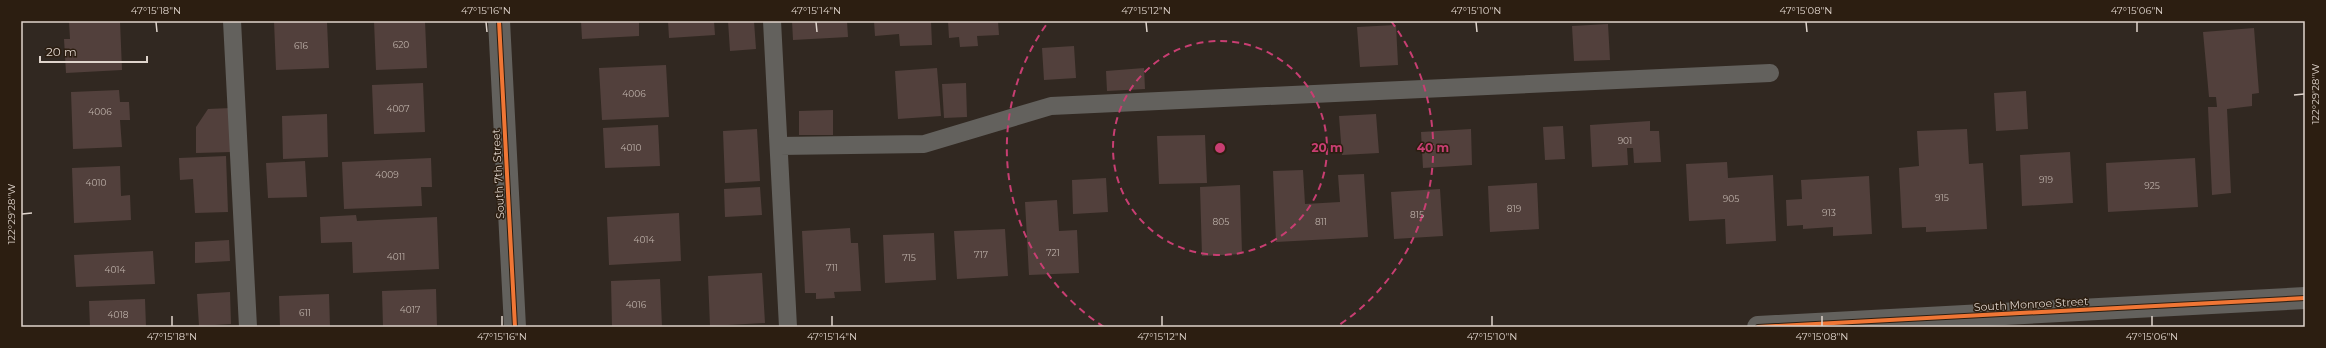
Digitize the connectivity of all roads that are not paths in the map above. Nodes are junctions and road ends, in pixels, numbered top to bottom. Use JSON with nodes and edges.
{"nodes":[{"id":1,"x":232,"y":21,"type":"edge"},
{"id":2,"x":499,"y":21,"type":"edge"},
{"id":3,"x":772,"y":21,"type":"edge"},
{"id":4,"x":1770,"y":73,"type":"dead end"},
{"id":5,"x":779,"y":146,"type":"junction"},
{"id":6,"x":2305,"y":298,"type":"edge"},
{"id":7,"x":1857,"y":325,"type":"edge"},
{"id":8,"x":248,"y":327,"type":"edge"},
{"id":9,"x":515,"y":327,"type":"edge"},
{"id":10,"x":788,"y":327,"type":"edge"},
{"id":11,"x":1758,"y":327,"type":"edge"}],
"edges":[{"from":1,"to":8,"type":"lane"},
{"from":2,"to":9,"type":"street","name":"South 7th Street"},
{"from":3,"to":5,"type":"lane"},
{"from":4,"to":5,"type":"lane"},
{"from":5,"to":10,"type":"lane"},
{"from":6,"to":7,"type":"street","name":"South Monroe Street"},
{"from":7,"to":11,"type":"street","name":"South Monroe Street"}]}
